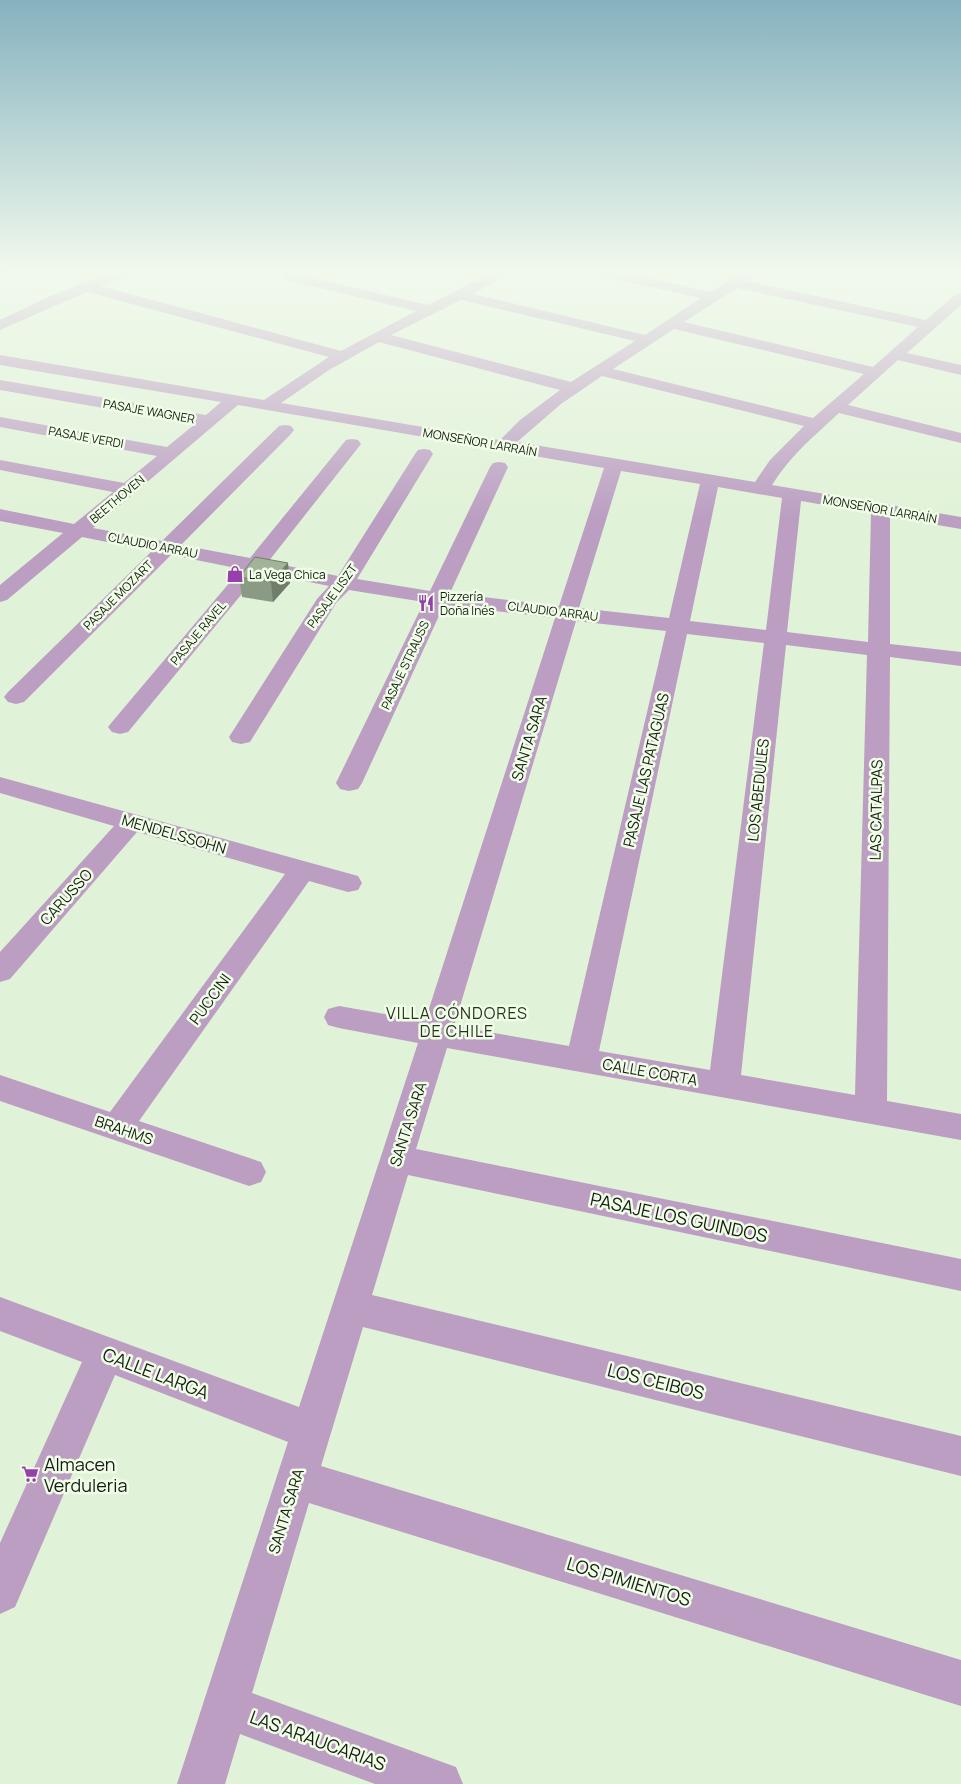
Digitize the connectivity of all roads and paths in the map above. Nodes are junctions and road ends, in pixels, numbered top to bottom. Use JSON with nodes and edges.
{"nodes":[{"id":1,"x":329,"y":352,"type":"edge"},
{"id":2,"x":350,"y":352,"type":"edge"},
{"id":3,"x":437,"y":352,"type":"edge"},
{"id":4,"x":630,"y":352,"type":"edge"},
{"id":5,"x":792,"y":352,"type":"edge"},
{"id":6,"x":898,"y":352,"type":"edge"},
{"id":7,"x":895,"y":355,"type":"junction"},
{"id":8,"x":343,"y":356,"type":"junction"},
{"id":9,"x":0,"y":360,"type":"edge"},
{"id":10,"x":961,"y":370,"type":"edge"},
{"id":11,"x":601,"y":371,"type":"junction"},
{"id":12,"x":875,"y":372,"type":"junction"},
{"id":13,"x":0,"y":385,"type":"edge"},
{"id":14,"x":574,"y":388,"type":"junction"},
{"id":15,"x":233,"y":401,"type":"junction"},
{"id":16,"x":266,"y":406,"type":"junction"},
{"id":17,"x":835,"y":407,"type":"junction"},
{"id":18,"x":209,"y":421,"type":"junction"},
{"id":19,"x":0,"y":422,"type":"edge"},
{"id":20,"x":815,"y":424,"type":"junction"},
{"id":21,"x":285,"y":430,"type":"dead end"},
{"id":22,"x":961,"y":438,"type":"edge"},
{"id":23,"x":352,"y":444,"type":"dead end"},
{"id":24,"x":504,"y":446,"type":"junction"},
{"id":25,"x":171,"y":453,"type":"junction"},
{"id":26,"x":424,"y":454,"type":"dead end"},
{"id":27,"x":614,"y":464,"type":"junction"},
{"id":28,"x":0,"y":465,"type":"edge"},
{"id":29,"x":499,"y":467,"type":"dead end"},
{"id":30,"x":710,"y":481,"type":"junction"},
{"id":31,"x":128,"y":489,"type":"junction"},
{"id":32,"x":760,"y":489,"type":"junction"},
{"id":33,"x":792,"y":494,"type":"junction"},
{"id":34,"x":881,"y":509,"type":"junction"},
{"id":35,"x":0,"y":515,"type":"edge"},
{"id":36,"x":961,"y":523,"type":"edge"},
{"id":37,"x":79,"y":531,"type":"junction"},
{"id":38,"x":166,"y":548,"type":"junction"},
{"id":39,"x":255,"y":565,"type":"junction"},
{"id":40,"x":344,"y":583,"type":"junction"},
{"id":41,"x":0,"y":596,"type":"edge"},
{"id":42,"x":437,"y":598,"type":"junction"},
{"id":43,"x":568,"y":613,"type":"junction"},
{"id":44,"x":678,"y":626,"type":"junction"},
{"id":45,"x":775,"y":637,"type":"junction"},
{"id":46,"x":878,"y":649,"type":"junction"},
{"id":47,"x":961,"y":659,"type":"edge"},
{"id":48,"x":16,"y":698,"type":"dead end"},
{"id":49,"x":120,"y":727,"type":"dead end"},
{"id":50,"x":241,"y":737,"type":"dead end"},
{"id":51,"x":350,"y":782,"type":"dead end"},
{"id":52,"x":0,"y":785,"type":"edge"},
{"id":53,"x":132,"y":822,"type":"junction"},
{"id":54,"x":303,"y":870,"type":"junction"},
{"id":55,"x":348,"y":883,"type":"dead end"},
{"id":56,"x":0,"y":971,"type":"edge"},
{"id":57,"x":339,"y":1017,"type":"dead end"},
{"id":58,"x":436,"y":1034,"type":"junction"},
{"id":59,"x":581,"y":1060,"type":"junction"},
{"id":60,"x":724,"y":1085,"type":"junction"},
{"id":61,"x":0,"y":1088,"type":"edge"},
{"id":62,"x":871,"y":1111,"type":"junction"},
{"id":63,"x":117,"y":1127,"type":"junction"},
{"id":64,"x":961,"y":1127,"type":"edge"},
{"id":65,"x":397,"y":1159,"type":"junction"},
{"id":66,"x":249,"y":1172,"type":"dead end"},
{"id":67,"x":961,"y":1275,"type":"edge"},
{"id":68,"x":351,"y":1307,"type":"junction"},
{"id":69,"x":0,"y":1314,"type":"edge"},
{"id":70,"x":105,"y":1354,"type":"junction"},
{"id":71,"x":311,"y":1431,"type":"junction"},
{"id":72,"x":961,"y":1456,"type":"edge"},
{"id":73,"x":296,"y":1479,"type":"junction"},
{"id":74,"x":0,"y":1592,"type":"edge"},
{"id":75,"x":961,"y":1683,"type":"edge"},
{"id":76,"x":225,"y":1706,"type":"junction"},
{"id":77,"x":201,"y":1784,"type":"edge"},
{"id":78,"x":439,"y":1784,"type":"edge"}],
"edges":[{"from":1,"to":8,"type":"street"},
{"from":2,"to":8,"type":"street"},
{"from":3,"to":14,"type":"street"},
{"from":4,"to":11,"type":"street"},
{"from":5,"to":12,"type":"street"},
{"from":6,"to":7,"type":"street"},
{"from":7,"to":10,"type":"street"},
{"from":7,"to":12,"type":"street"},
{"from":8,"to":16,"type":"street"},
{"from":9,"to":15,"type":"street","name":"MONSEÑOR LARRAÍN"},
{"from":11,"to":14,"type":"street"},
{"from":11,"to":20,"type":"street"},
{"from":12,"to":17,"type":"street"},
{"from":13,"to":18,"type":"street","name":"PASAJE WAGNER"},
{"from":14,"to":24,"type":"street"},
{"from":15,"to":16,"type":"street","name":"MONSEÑOR LARRAÍN"},
{"from":15,"to":18,"type":"street","name":"BEETHOVEN"},
{"from":16,"to":24,"type":"street","name":"MONSEÑOR LARRAÍN"},
{"from":17,"to":20,"type":"street"},
{"from":17,"to":22,"type":"street"},
{"from":18,"to":25,"type":"street","name":"BEETHOVEN"},
{"from":19,"to":25,"type":"street","name":"PASAJE VERDI"},
{"from":20,"to":32,"type":"street"},
{"from":21,"to":38,"type":"street","name":"PASAJE MOZART"},
{"from":23,"to":39,"type":"street","name":"PASAJE RAVEL"},
{"from":24,"to":27,"type":"street","name":"MONSEÑOR LARRAÍN"},
{"from":25,"to":31,"type":"street","name":"BEETHOVEN"},
{"from":26,"to":40,"type":"street","name":"PASAJE LISZT"},
{"from":27,"to":30,"type":"street","name":"MONSEÑOR LARRAÍN"},
{"from":27,"to":43,"type":"street","name":"SANTA SARA"},
{"from":28,"to":31,"type":"street"},
{"from":29,"to":42,"type":"street","name":"PASAJE STRAUSS"},
{"from":30,"to":32,"type":"street","name":"MONSEÑOR LARRAÍN"},
{"from":30,"to":44,"type":"street","name":"PASAJE LAS PATAGUAS"},
{"from":31,"to":37,"type":"street","name":"BEETHOVEN"},
{"from":32,"to":33,"type":"street","name":"MONSEÑOR LARRAÍN"},
{"from":33,"to":34,"type":"street","name":"MONSEÑOR LARRAÍN"},
{"from":33,"to":45,"type":"street","name":"LOS ABEDULES"},
{"from":34,"to":36,"type":"street","name":"MONSEÑOR LARRAÍN"},
{"from":34,"to":46,"type":"street","name":"LAS CATALPAS"},
{"from":35,"to":37,"type":"street","name":"CLAUDIO ARRAU"},
{"from":37,"to":38,"type":"street","name":"CLAUDIO ARRAU"},
{"from":37,"to":41,"type":"street","name":"BEETHOVEN"},
{"from":38,"to":39,"type":"street","name":"CLAUDIO ARRAU"},
{"from":38,"to":48,"type":"street","name":"PASAJE MOZART"},
{"from":39,"to":40,"type":"street","name":"CLAUDIO ARRAU"},
{"from":39,"to":49,"type":"street","name":"PASAJE RAVEL"},
{"from":40,"to":42,"type":"street","name":"CLAUDIO ARRAU"},
{"from":40,"to":50,"type":"street","name":"PASAJE LISZT"},
{"from":42,"to":43,"type":"street","name":"CLAUDIO ARRAU"},
{"from":42,"to":51,"type":"street","name":"PASAJE STRAUSS"},
{"from":43,"to":44,"type":"street","name":"CLAUDIO ARRAU"},
{"from":43,"to":58,"type":"street","name":"SANTA SARA"},
{"from":44,"to":45,"type":"street","name":"CLAUDIO ARRAU"},
{"from":44,"to":59,"type":"street","name":"PASAJE LAS PATAGUAS"},
{"from":45,"to":46,"type":"street","name":"CLAUDIO ARRAU"},
{"from":45,"to":60,"type":"street","name":"LOS ABEDULES"},
{"from":46,"to":47,"type":"street","name":"CLAUDIO ARRAU"},
{"from":46,"to":62,"type":"street","name":"LAS CATALPAS"},
{"from":52,"to":53,"type":"street","name":"MENDELSSOHN"},
{"from":53,"to":54,"type":"street","name":"MENDELSSOHN"},
{"from":53,"to":56,"type":"street","name":"CARUSSO"},
{"from":54,"to":55,"type":"street","name":"MENDELSSOHN"},
{"from":54,"to":63,"type":"street","name":"PUCCINI"},
{"from":57,"to":58,"type":"street","name":"CALLE CORTA"},
{"from":58,"to":59,"type":"street","name":"CALLE CORTA"},
{"from":58,"to":65,"type":"street","name":"SANTA SARA"},
{"from":59,"to":60,"type":"street","name":"CALLE CORTA"},
{"from":60,"to":62,"type":"street","name":"CALLE CORTA"},
{"from":61,"to":63,"type":"street","name":"BRAHMS"},
{"from":62,"to":64,"type":"street","name":"CALLE CORTA"},
{"from":63,"to":66,"type":"street","name":"BRAHMS"},
{"from":65,"to":67,"type":"street","name":"PASAJE LOS GUINDOS"},
{"from":65,"to":68,"type":"street","name":"SANTA SARA"},
{"from":68,"to":71,"type":"street","name":"SANTA SARA"},
{"from":68,"to":72,"type":"street","name":"LOS CEIBOS"},
{"from":69,"to":70,"type":"street","name":"CALLE LARGA"},
{"from":70,"to":71,"type":"street","name":"CALLE LARGA"},
{"from":70,"to":74,"type":"street"},
{"from":71,"to":73,"type":"street","name":"SANTA SARA"},
{"from":73,"to":75,"type":"street","name":"LOS PIMIENTOS"},
{"from":73,"to":76,"type":"street","name":"SANTA SARA"},
{"from":76,"to":77,"type":"street","name":"SANTA SARA"},
{"from":76,"to":78,"type":"street","name":"LAS ARAUCARIAS"}]}
